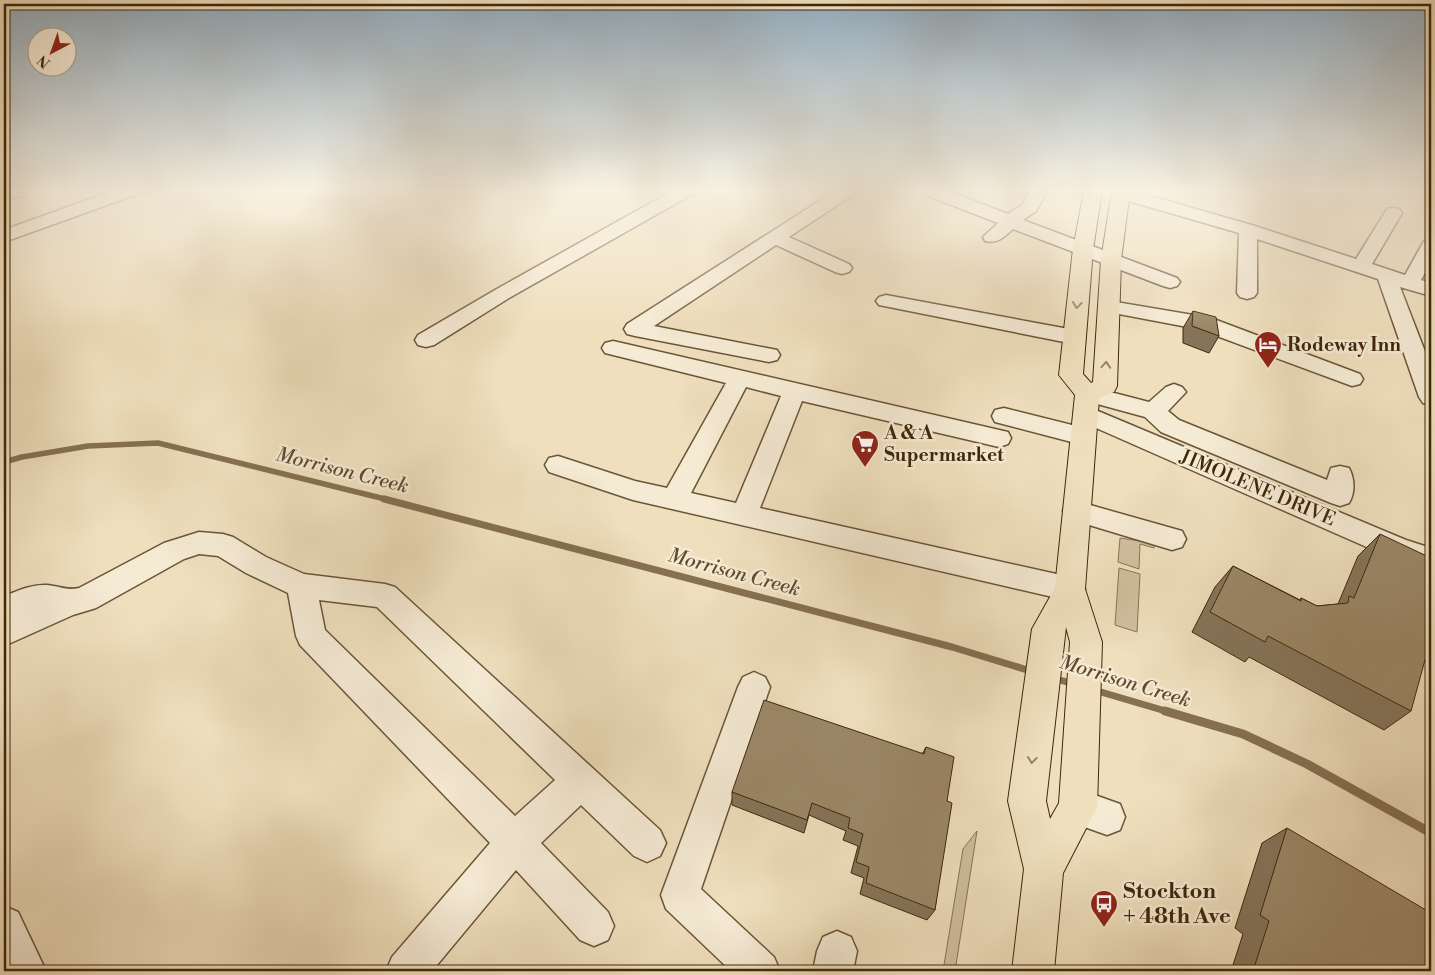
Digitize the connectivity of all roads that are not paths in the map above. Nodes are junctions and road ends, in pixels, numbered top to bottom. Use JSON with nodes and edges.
{"nodes":[{"id":1,"x":603,"y":236,"type":"edge"},
{"id":2,"x":1049,"y":236,"type":"edge"},
{"id":3,"x":1085,"y":236,"type":"edge"},
{"id":4,"x":1113,"y":236,"type":"edge"},
{"id":5,"x":1248,"y":236,"type":"edge"},
{"id":6,"x":1268,"y":236,"type":"edge"},
{"id":7,"x":1379,"y":236,"type":"edge"},
{"id":8,"x":776,"y":238,"type":"joint"},
{"id":9,"x":1431,"y":245,"type":"edge"},
{"id":10,"x":1083,"y":249,"type":"junction"},
{"id":11,"x":1111,"y":260,"type":"junction"},
{"id":12,"x":1361,"y":267,"type":"junction"},
{"id":13,"x":842,"y":268,"type":"dead end"},
{"id":14,"x":1386,"y":275,"type":"junction"},
{"id":15,"x":1170,"y":282,"type":"dead end"},
{"id":16,"x":1410,"y":283,"type":"junction"},
{"id":17,"x":1431,"y":290,"type":"edge"},
{"id":18,"x":1247,"y":293,"type":"dead end"},
{"id":19,"x":886,"y":301,"type":"dead end"},
{"id":20,"x":1110,"y":307,"type":"junction"},
{"id":21,"x":1074,"y":337,"type":"junction"},
{"id":22,"x":426,"y":340,"type":"dead end"},
{"id":23,"x":613,"y":348,"type":"dead end"},
{"id":24,"x":769,"y":355,"type":"dead end"},
{"id":25,"x":740,"y":379,"type":"junction"},
{"id":26,"x":1352,"y":379,"type":"dead end"},
{"id":27,"x":795,"y":390,"type":"junction"},
{"id":28,"x":1174,"y":392,"type":"dead end"},
{"id":29,"x":1431,"y":397,"type":"edge"},
{"id":30,"x":1153,"y":411,"type":"junction"},
{"id":31,"x":1086,"y":415,"type":"junction"},
{"id":32,"x":558,"y":465,"type":"dead end"},
{"id":33,"x":1340,"y":475,"type":"dead end"},
{"id":34,"x":674,"y":499,"type":"junction"},
{"id":35,"x":1076,"y":511,"type":"junction"},
{"id":36,"x":744,"y":515,"type":"junction"},
{"id":37,"x":1172,"y":539,"type":"dead end"},
{"id":38,"x":1431,"y":559,"type":"edge"},
{"id":39,"x":301,"y":586,"type":"junction"},
{"id":40,"x":1070,"y":590,"type":"junction"},
{"id":41,"x":66,"y":604,"type":"junction"},
{"id":42,"x":4,"y":609,"type":"edge"},
{"id":43,"x":4,"y":633,"type":"edge"},
{"id":44,"x":754,"y":687,"type":"dead end"},
{"id":45,"x":581,"y":780,"type":"junction"},
{"id":46,"x":515,"y":842,"type":"junction"},
{"id":47,"x":647,"y":843,"type":"dead end"},
{"id":48,"x":1044,"y":869,"type":"junction"},
{"id":49,"x":4,"y":926,"type":"edge"},
{"id":50,"x":594,"y":926,"type":"dead end"},
{"id":51,"x":26,"y":971,"type":"edge"},
{"id":52,"x":406,"y":971,"type":"edge"},
{"id":53,"x":760,"y":971,"type":"edge"},
{"id":54,"x":1033,"y":971,"type":"edge"}],
"edges":[{"from":1,"to":22,"type":"street"},
{"from":2,"to":10,"type":"street"},
{"from":3,"to":10,"type":"main road"},
{"from":4,"to":11,"type":"main road"},
{"from":5,"to":18,"type":"street"},
{"from":6,"to":12,"type":"street"},
{"from":7,"to":12,"type":"street"},
{"from":8,"to":13,"type":"street"},
{"from":8,"to":24,"type":"street"},
{"from":9,"to":16,"type":"street"},
{"from":10,"to":11,"type":"street"},
{"from":10,"to":21,"type":"main road","one_way":true},
{"from":11,"to":15,"type":"street"},
{"from":11,"to":20,"type":"main road"},
{"from":12,"to":14,"type":"street"},
{"from":14,"to":16,"type":"street"},
{"from":14,"to":29,"type":"street"},
{"from":16,"to":17,"type":"street"},
{"from":19,"to":21,"type":"lane"},
{"from":20,"to":26,"type":"street"},
{"from":31,"to":20,"type":"main road","one_way":true},
{"from":21,"to":31,"type":"main road"},
{"from":23,"to":25,"type":"street"},
{"from":25,"to":27,"type":"street"},
{"from":25,"to":34,"type":"street"},
{"from":27,"to":31,"type":"street"},
{"from":27,"to":36,"type":"street"},
{"from":28,"to":30,"type":"street"},
{"from":30,"to":31,"type":"street"},
{"from":30,"to":33,"type":"street"},
{"from":31,"to":35,"type":"main road"},
{"from":31,"to":38,"type":"street","name":"JIMOLENE DRIVE"},
{"from":32,"to":34,"type":"street"},
{"from":34,"to":36,"type":"street"},
{"from":35,"to":37,"type":"street"},
{"from":35,"to":40,"type":"main road"},
{"from":36,"to":40,"type":"street"},
{"from":39,"to":41,"type":"street"},
{"from":39,"to":45,"type":"street"},
{"from":39,"to":46,"type":"street"},
{"from":40,"to":48,"type":"main road","one_way":true},
{"from":40,"to":48,"type":"main road"},
{"from":41,"to":42,"type":"street"},
{"from":41,"to":43,"type":"street"},
{"from":44,"to":53,"type":"street"},
{"from":45,"to":46,"type":"street"},
{"from":45,"to":47,"type":"street"},
{"from":46,"to":50,"type":"street"},
{"from":46,"to":52,"type":"street"},
{"from":48,"to":54,"type":"main road"},
{"from":49,"to":51,"type":"street"}]}
